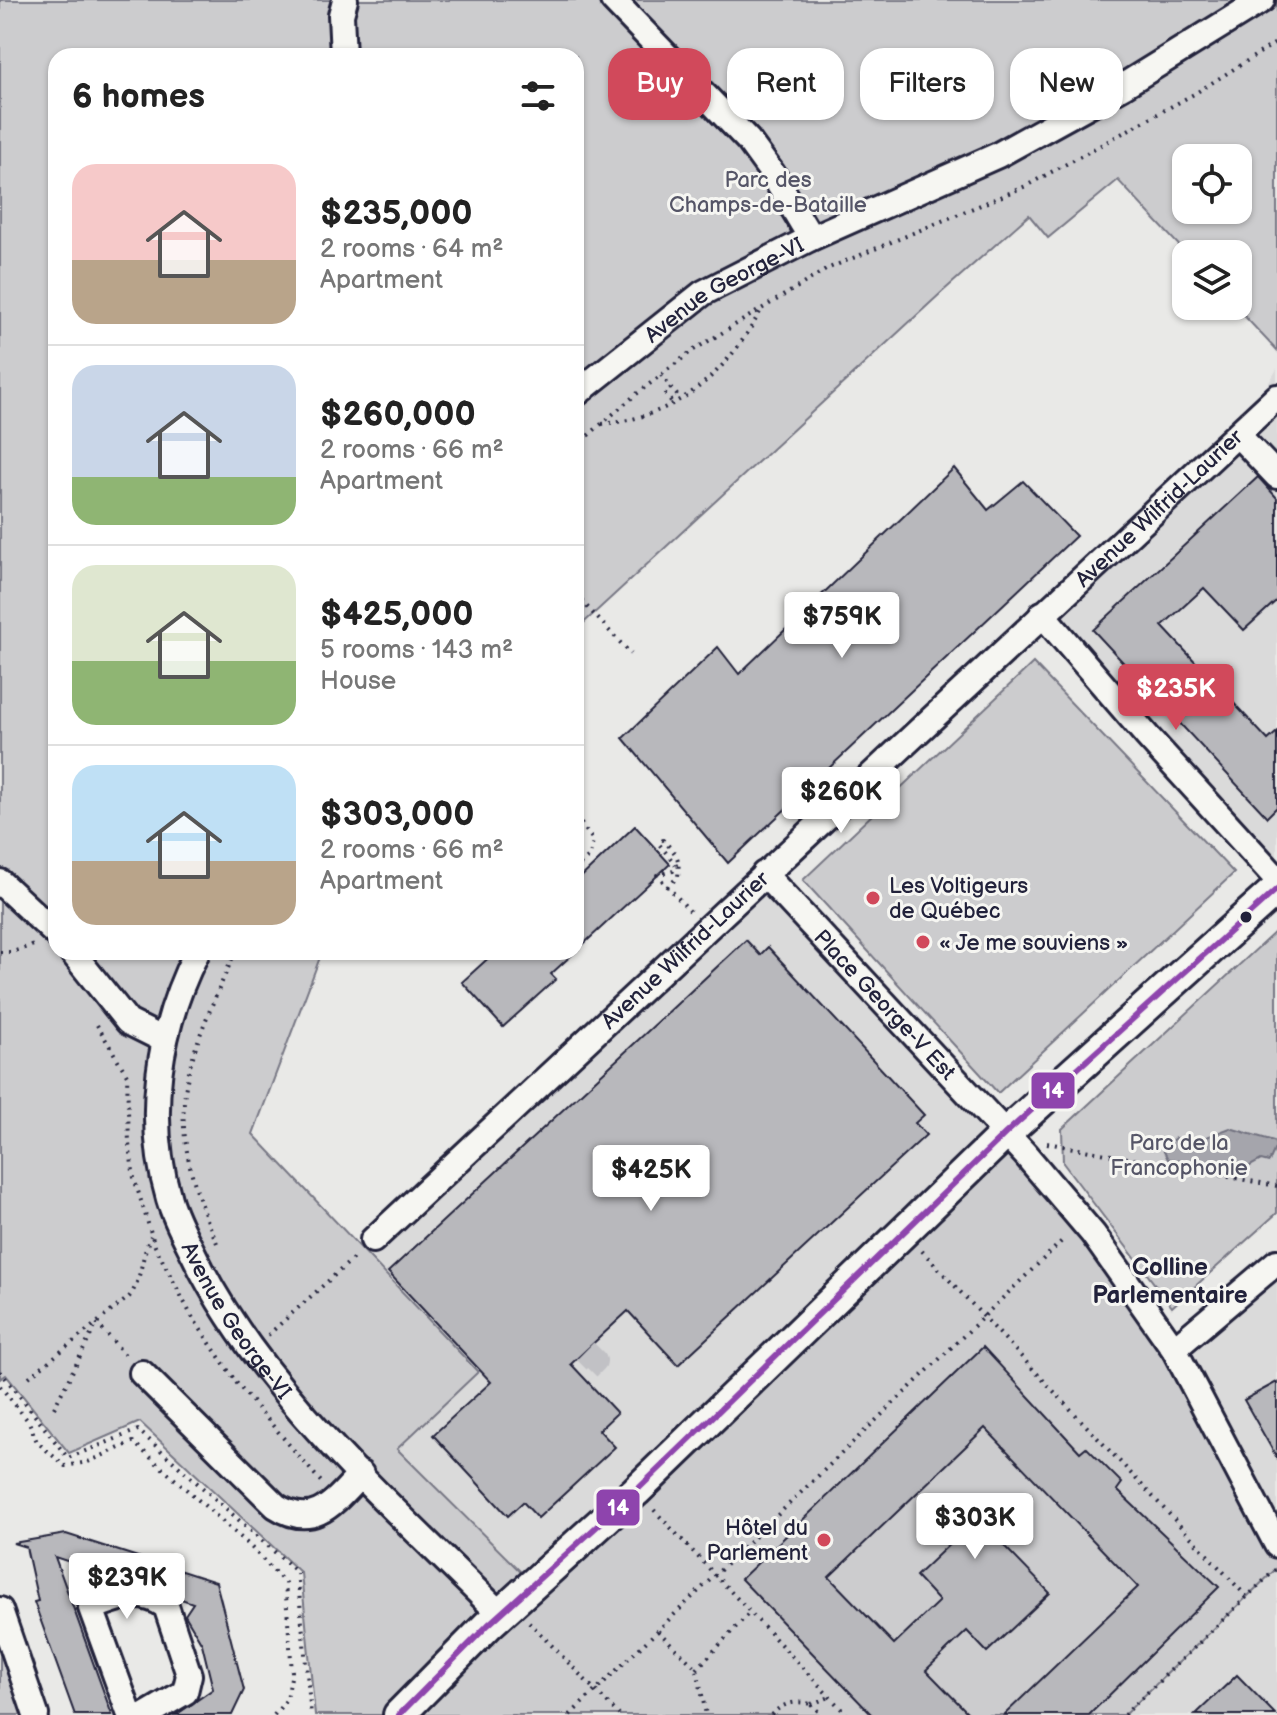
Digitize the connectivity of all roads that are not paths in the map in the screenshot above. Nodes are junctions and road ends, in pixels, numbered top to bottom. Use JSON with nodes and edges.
{"nodes":[{"id":1,"x":345,"y":0,"type":"edge"},
{"id":2,"x":613,"y":0,"type":"edge"},
{"id":3,"x":1262,"y":0,"type":"edge"},
{"id":4,"x":343,"y":48,"type":"edge"},
{"id":5,"x":811,"y":238,"type":"junction"},
{"id":6,"x":584,"y":388,"type":"edge"},
{"id":7,"x":1277,"y":397,"type":"edge"},
{"id":8,"x":1238,"y":435,"type":"junction"},
{"id":9,"x":1277,"y":476,"type":"edge"},
{"id":10,"x":1042,"y":614,"type":"junction"},
{"id":11,"x":764,"y":874,"type":"junction"},
{"id":12,"x":1277,"y":879,"type":"edge"},
{"id":13,"x":0,"y":882,"type":"edge"},
{"id":14,"x":1277,"y":889,"type":"edge"},
{"id":15,"x":46,"y":939,"type":"edge"},
{"id":16,"x":78,"y":960,"type":"edge"},
{"id":17,"x":193,"y":960,"type":"edge"},
{"id":18,"x":164,"y":1040,"type":"junction"},
{"id":19,"x":1006,"y":1133,"type":"junction"},
{"id":20,"x":373,"y":1240,"type":"road end"},
{"id":21,"x":1277,"y":1262,"type":"edge"},
{"id":22,"x":1174,"y":1349,"type":"junction"},
{"id":23,"x":142,"y":1373,"type":"road end"},
{"id":24,"x":361,"y":1474,"type":"junction"},
{"id":25,"x":1277,"y":1545,"type":"edge"},
{"id":26,"x":506,"y":1608,"type":"junction"},
{"id":27,"x":0,"y":1610,"type":"edge"},
{"id":28,"x":36,"y":1715,"type":"edge"},
{"id":29,"x":130,"y":1715,"type":"edge"},
{"id":30,"x":146,"y":1715,"type":"edge"},
{"id":31,"x":399,"y":1715,"type":"edge"}],
"edges":[{"from":1,"to":4,"type":"street"},
{"from":2,"to":5,"type":"street"},
{"from":3,"to":5,"type":"street","name":"Avenue George-VI"},
{"from":5,"to":6,"type":"street","name":"Avenue George-VI"},
{"from":7,"to":8,"type":"street","name":"Avenue Wilfrid-Laurier"},
{"from":8,"to":9,"type":"street"},
{"from":8,"to":10,"type":"street","name":"Avenue Wilfrid-Laurier"},
{"from":10,"to":11,"type":"street","name":"Avenue Wilfrid-Laurier"},
{"from":10,"to":12,"type":"street"},
{"from":11,"to":19,"type":"street","name":"Place George-V Est"},
{"from":11,"to":20,"type":"street","name":"Avenue Wilfrid-Laurier"},
{"from":13,"to":15,"type":"street"},
{"from":14,"to":19,"type":"main road"},
{"from":16,"to":18,"type":"street"},
{"from":17,"to":18,"type":"street","name":"Avenue George-VI"},
{"from":18,"to":24,"type":"street","name":"Avenue George-VI"},
{"from":19,"to":22,"type":"street","name":"Place George-V Est"},
{"from":19,"to":26,"type":"main road"},
{"from":21,"to":22,"type":"street"},
{"from":22,"to":25,"type":"street","name":"Place George-V Est"},
{"from":23,"to":24,"type":"street"},
{"from":24,"to":26,"type":"street","name":"Avenue George-VI"},
{"from":26,"to":31,"type":"main road"},
{"from":27,"to":28,"type":"street"},
{"from":29,"to":30,"type":"street"}]}
